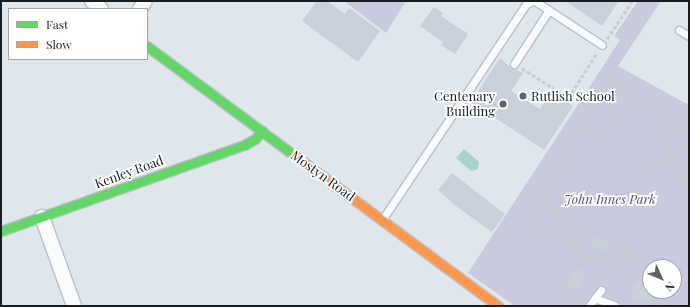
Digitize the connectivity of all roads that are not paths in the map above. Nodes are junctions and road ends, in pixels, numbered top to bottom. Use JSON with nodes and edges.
{"nodes":[{"id":1,"x":92,"y":1,"type":"edge"},
{"id":2,"x":534,"y":1,"type":"edge"},
{"id":3,"x":100,"y":8,"type":"edge"},
{"id":4,"x":550,"y":10,"type":"junction"},
{"id":5,"x":680,"y":30,"type":"dead end"},
{"id":6,"x":689,"y":36,"type":"edge"},
{"id":7,"x":602,"y":45,"type":"road end"},
{"id":8,"x":148,"y":47,"type":"edge"},
{"id":9,"x":514,"y":64,"type":"road end"},
{"id":10,"x":262,"y":131,"type":"junction"},
{"id":11,"x":42,"y":217,"type":"junction"},
{"id":12,"x":382,"y":220,"type":"junction"},
{"id":13,"x":1,"y":231,"type":"edge"},
{"id":14,"x":601,"y":290,"type":"dead end"},
{"id":15,"x":595,"y":298,"type":"junction"},
{"id":16,"x":74,"y":306,"type":"edge"},
{"id":17,"x":498,"y":306,"type":"edge"},
{"id":18,"x":590,"y":306,"type":"edge"},
{"id":19,"x":616,"y":306,"type":"edge"}],
"edges":[{"from":1,"to":3,"type":"street"},
{"from":2,"to":4,"type":"lane"},
{"from":2,"to":12,"type":"lane"},
{"from":4,"to":7,"type":"lane"},
{"from":4,"to":9,"type":"lane"},
{"from":5,"to":6,"type":"lane"},
{"from":8,"to":10,"type":"street","name":"Mostyn Road"},
{"from":10,"to":11,"type":"street","name":"Kenley Road"},
{"from":10,"to":12,"type":"street","name":"Mostyn Road"},
{"from":11,"to":13,"type":"street","name":"Kenley Road"},
{"from":11,"to":16,"type":"street"},
{"from":12,"to":17,"type":"street","name":"Mostyn Road"},
{"from":14,"to":15,"type":"lane"},
{"from":15,"to":18,"type":"lane"},
{"from":15,"to":19,"type":"lane"}]}
